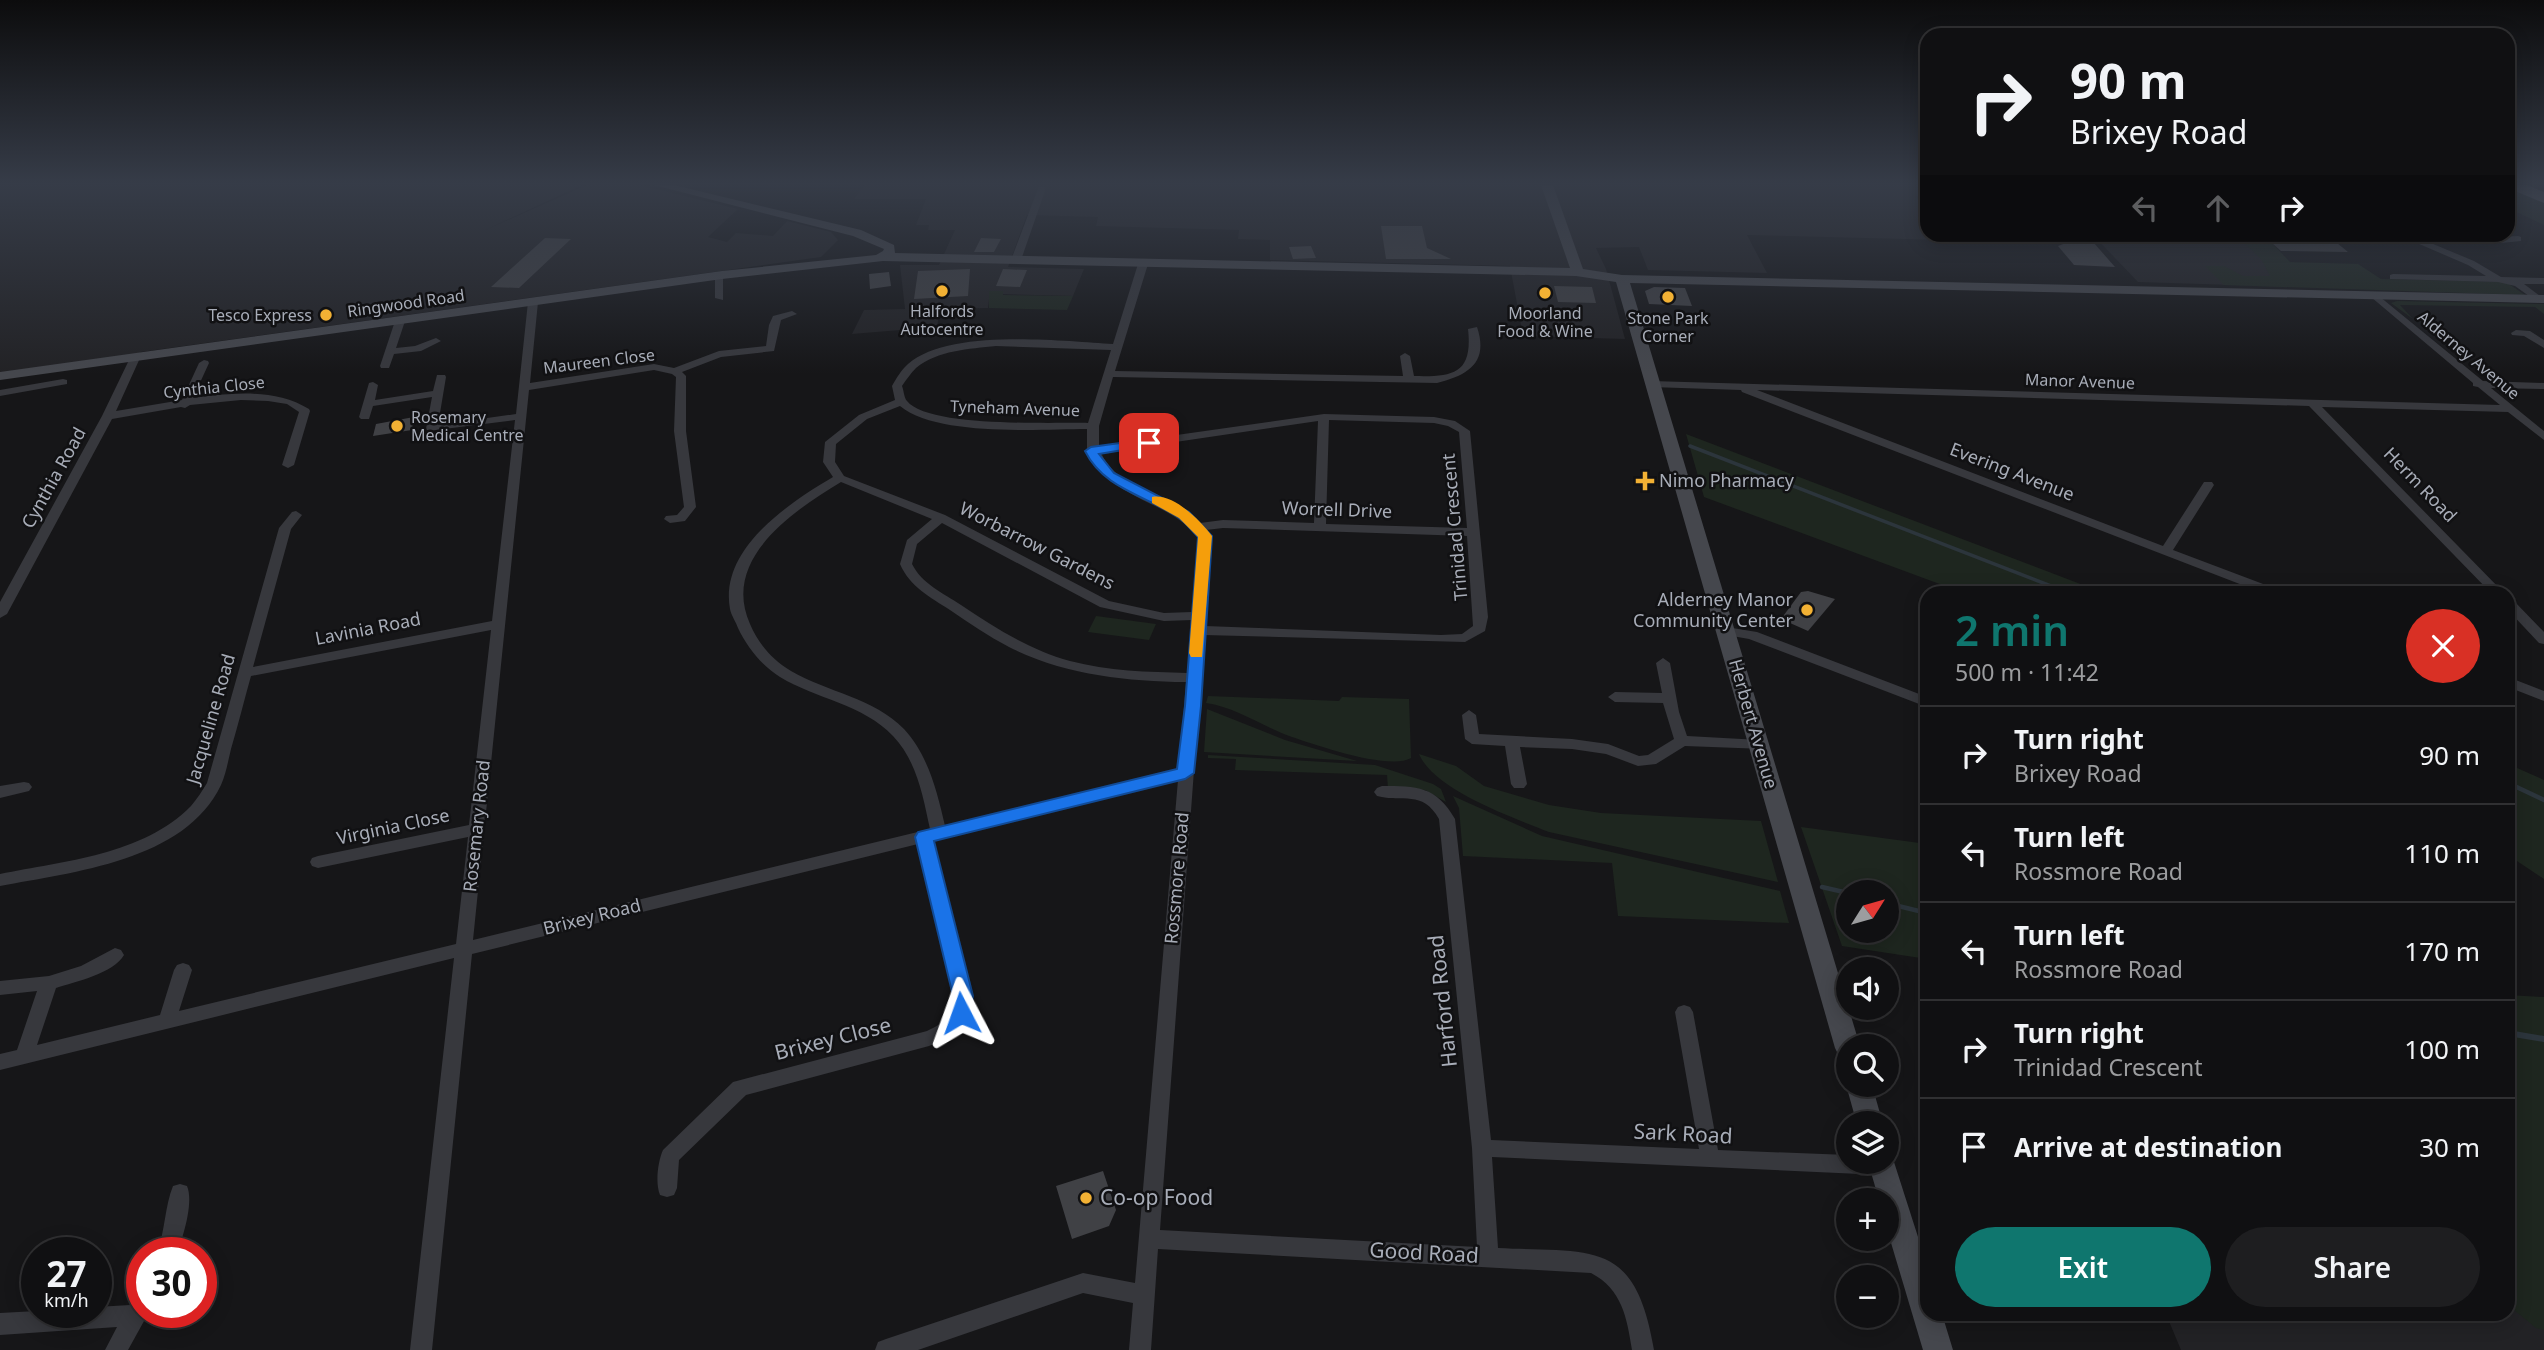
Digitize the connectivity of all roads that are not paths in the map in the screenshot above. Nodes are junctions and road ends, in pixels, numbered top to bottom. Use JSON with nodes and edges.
{"nodes":[{"id":1,"x":858,"y":248,"type":"edge"},
{"id":2,"x":882,"y":248,"type":"edge"},
{"id":3,"x":1020,"y":248,"type":"edge"},
{"id":4,"x":1570,"y":248,"type":"edge"},
{"id":5,"x":2434,"y":248,"type":"edge"},
{"id":6,"x":885,"y":250,"type":"junction"},
{"id":7,"x":863,"y":253,"type":"junction"},
{"id":8,"x":1016,"y":260,"type":"junction"},
{"id":9,"x":1143,"y":264,"type":"junction"},
{"id":10,"x":1576,"y":272,"type":"junction"},
{"id":11,"x":718,"y":276,"type":"junction"},
{"id":12,"x":2393,"y":277,"type":"dead end"},
{"id":13,"x":1622,"y":279,"type":"junction"},
{"id":14,"x":2503,"y":280,"type":"junction"},
{"id":15,"x":2544,"y":281,"type":"edge"},
{"id":16,"x":2374,"y":295,"type":"junction"},
{"id":17,"x":720,"y":298,"type":"dead end"},
{"id":18,"x":2541,"y":299,"type":"edge"},
{"id":19,"x":533,"y":302,"type":"junction"},
{"id":20,"x":792,"y":314,"type":"dead end"},
{"id":21,"x":400,"y":321,"type":"junction"},
{"id":22,"x":1473,"y":329,"type":"dead end"},
{"id":23,"x":2516,"y":333,"type":"dead end"},
{"id":24,"x":436,"y":341,"type":"dead end"},
{"id":25,"x":2544,"y":345,"type":"edge"},
{"id":26,"x":1118,"y":347,"type":"junction"},
{"id":27,"x":417,"y":349,"type":"junction"},
{"id":28,"x":391,"y":351,"type":"junction"},
{"id":29,"x":1405,"y":356,"type":"dead end"},
{"id":30,"x":135,"y":358,"type":"junction"},
{"id":31,"x":412,"y":360,"type":"dead end"},
{"id":32,"x":204,"y":363,"type":"dead end"},
{"id":33,"x":385,"y":366,"type":"dead end"},
{"id":34,"x":675,"y":371,"type":"junction"},
{"id":35,"x":1109,"y":374,"type":"junction"},
{"id":36,"x":0,"y":376,"type":"edge"},
{"id":37,"x":441,"y":377,"type":"dead end"},
{"id":38,"x":1409,"y":380,"type":"junction"},
{"id":39,"x":63,"y":382,"type":"dead end"},
{"id":40,"x":1651,"y":384,"type":"junction"},
{"id":41,"x":2477,"y":384,"type":"junction"},
{"id":42,"x":373,"y":385,"type":"dead end"},
{"id":43,"x":1736,"y":386,"type":"junction"},
{"id":44,"x":2544,"y":386,"type":"edge"},
{"id":45,"x":526,"y":387,"type":"junction"},
{"id":46,"x":1785,"y":388,"type":"junction"},
{"id":47,"x":0,"y":393,"type":"edge"},
{"id":48,"x":438,"y":393,"type":"junction"},
{"id":49,"x":901,"y":402,"type":"junction"},
{"id":50,"x":368,"y":404,"type":"junction"},
{"id":51,"x":2313,"y":404,"type":"junction"},
{"id":52,"x":185,"y":405,"type":"junction"},
{"id":53,"x":1789,"y":407,"type":"junction"},
{"id":54,"x":2508,"y":409,"type":"junction"},
{"id":55,"x":108,"y":416,"type":"junction"},
{"id":56,"x":522,"y":416,"type":"junction"},
{"id":57,"x":365,"y":417,"type":"dead end"},
{"id":58,"x":1324,"y":417,"type":"junction"},
{"id":59,"x":1093,"y":426,"type":"junction"},
{"id":60,"x":2544,"y":437,"type":"edge"},
{"id":61,"x":1091,"y":451,"type":"junction"},
{"id":62,"x":288,"y":465,"type":"dead end"},
{"id":63,"x":840,"y":478,"type":"junction"},
{"id":64,"x":2208,"y":485,"type":"dead end"},
{"id":65,"x":296,"y":515,"type":"dead end"},
{"id":66,"x":941,"y":518,"type":"junction"},
{"id":67,"x":670,"y":519,"type":"dead end"},
{"id":68,"x":1199,"y":527,"type":"junction"},
{"id":69,"x":1320,"y":527,"type":"junction"},
{"id":70,"x":1474,"y":532,"type":"junction"},
{"id":71,"x":2165,"y":552,"type":"junction"},
{"id":72,"x":2255,"y":586,"type":"edge"},
{"id":73,"x":2491,"y":586,"type":"edge"},
{"id":74,"x":2515,"y":610,"type":"edge"},
{"id":75,"x":0,"y":614,"type":"edge"},
{"id":76,"x":1198,"y":623,"type":"junction"},
{"id":77,"x":499,"y":624,"type":"junction"},
{"id":78,"x":1726,"y":631,"type":"junction"},
{"id":79,"x":2544,"y":640,"type":"edge"},
{"id":80,"x":1663,"y":663,"type":"dead end"},
{"id":81,"x":245,"y":673,"type":"junction"},
{"id":82,"x":1195,"y":678,"type":"junction"},
{"id":83,"x":2515,"y":685,"type":"edge"},
{"id":84,"x":2544,"y":696,"type":"edge"},
{"id":85,"x":1615,"y":697,"type":"dead end"},
{"id":86,"x":1667,"y":698,"type":"junction"},
{"id":87,"x":1920,"y":699,"type":"edge"},
{"id":88,"x":1469,"y":715,"type":"dead end"},
{"id":89,"x":1511,"y":741,"type":"junction"},
{"id":90,"x":1682,"y":741,"type":"junction"},
{"id":91,"x":1760,"y":746,"type":"junction"},
{"id":92,"x":1185,"y":773,"type":"junction"},
{"id":93,"x":1519,"y":784,"type":"dead end"},
{"id":94,"x":24,"y":787,"type":"dead end"},
{"id":95,"x":0,"y":792,"type":"edge"},
{"id":96,"x":1382,"y":792,"type":"dead end"},
{"id":97,"x":476,"y":829,"type":"junction"},
{"id":98,"x":932,"y":835,"type":"junction"},
{"id":99,"x":318,"y":862,"type":"dead end"},
{"id":100,"x":0,"y":880,"type":"edge"},
{"id":101,"x":464,"y":949,"type":"junction"},
{"id":102,"x":115,"y":955,"type":"dead end"},
{"id":103,"x":183,"y":970,"type":"dead end"},
{"id":104,"x":50,"y":983,"type":"junction"},
{"id":105,"x":0,"y":988,"type":"edge"},
{"id":106,"x":1684,"y":1012,"type":"dead end"},
{"id":107,"x":167,"y":1021,"type":"junction"},
{"id":108,"x":1844,"y":1034,"type":"edge"},
{"id":109,"x":24,"y":1056,"type":"junction"},
{"id":110,"x":0,"y":1062,"type":"edge"},
{"id":111,"x":1482,"y":1148,"type":"junction"},
{"id":112,"x":1710,"y":1158,"type":"junction"},
{"id":113,"x":1836,"y":1162,"type":"edge"},
{"id":114,"x":1885,"y":1174,"type":"edge"},
{"id":115,"x":667,"y":1188,"type":"dead end"},
{"id":116,"x":180,"y":1193,"type":"dead end"},
{"id":117,"x":173,"y":1237,"type":"edge"},
{"id":118,"x":1148,"y":1239,"type":"junction"},
{"id":119,"x":1488,"y":1256,"type":"junction"},
{"id":120,"x":1920,"y":1290,"type":"edge"},
{"id":121,"x":1143,"y":1295,"type":"junction"},
{"id":122,"x":126,"y":1311,"type":"edge"},
{"id":123,"x":1929,"y":1321,"type":"edge"},
{"id":124,"x":0,"y":1324,"type":"edge"},
{"id":125,"x":129,"y":1328,"type":"edge"},
{"id":126,"x":116,"y":1350,"type":"edge"},
{"id":127,"x":421,"y":1350,"type":"edge"},
{"id":128,"x":886,"y":1350,"type":"edge"},
{"id":129,"x":1140,"y":1350,"type":"edge"},
{"id":130,"x":1643,"y":1350,"type":"edge"},
{"id":131,"x":1938,"y":1350,"type":"edge"}],
"edges":[{"from":1,"to":7,"type":"main road"},
{"from":2,"to":6,"type":"main road"},
{"from":3,"to":8,"type":"street"},
{"from":4,"to":10,"type":"main road"},
{"from":5,"to":14,"type":"street"},
{"from":6,"to":7,"type":"main road","name":"Ringwood Road"},
{"from":6,"to":8,"type":"main road"},
{"from":7,"to":11,"type":"main road","name":"Ringwood Road"},
{"from":8,"to":9,"type":"main road"},
{"from":9,"to":10,"type":"main road"},
{"from":9,"to":26,"type":"street"},
{"from":10,"to":13,"type":"main road"},
{"from":11,"to":17,"type":"street"},
{"from":11,"to":19,"type":"main road","name":"Ringwood Road"},
{"from":12,"to":14,"type":"street"},
{"from":13,"to":16,"type":"main road"},
{"from":13,"to":40,"type":"main road","name":"Herbert Avenue"},
{"from":14,"to":15,"type":"street"},
{"from":14,"to":18,"type":"street"},
{"from":16,"to":18,"type":"main road"},
{"from":16,"to":41,"type":"street","name":"Alderney Avenue"},
{"from":19,"to":21,"type":"main road","name":"Ringwood Road"},
{"from":19,"to":45,"type":"street","name":"Rosemary Road"},
{"from":20,"to":34,"type":"street","name":"Maureen Close"},
{"from":21,"to":28,"type":"street"},
{"from":21,"to":30,"type":"main road","name":"Ringwood Road"},
{"from":22,"to":38,"type":"street"},
{"from":23,"to":25,"type":"street"},
{"from":24,"to":27,"type":"street"},
{"from":26,"to":35,"type":"street"},
{"from":26,"to":49,"type":"street"},
{"from":27,"to":28,"type":"street"},
{"from":27,"to":31,"type":"street"},
{"from":28,"to":33,"type":"street"},
{"from":29,"to":38,"type":"street"},
{"from":30,"to":36,"type":"main road","name":"Ringwood Road"},
{"from":30,"to":55,"type":"street","name":"Cynthia Road"},
{"from":32,"to":52,"type":"street"},
{"from":34,"to":45,"type":"street","name":"Maureen Close"},
{"from":34,"to":67,"type":"street","name":"Maureen Close"},
{"from":35,"to":38,"type":"street"},
{"from":35,"to":59,"type":"street"},
{"from":37,"to":48,"type":"street"},
{"from":39,"to":47,"type":"street"},
{"from":40,"to":43,"type":"street","name":"Manor Avenue"},
{"from":40,"to":78,"type":"main road","name":"Herbert Avenue"},
{"from":41,"to":44,"type":"street"},
{"from":41,"to":54,"type":"street","name":"Alderney Avenue"},
{"from":42,"to":50,"type":"street"},
{"from":43,"to":46,"type":"street","name":"Manor Avenue"},
{"from":43,"to":53,"type":"street","name":"Evering Avenue"},
{"from":45,"to":56,"type":"street","name":"Rosemary Road"},
{"from":46,"to":51,"type":"street","name":"Manor Avenue"},
{"from":46,"to":53,"type":"street"},
{"from":48,"to":50,"type":"street"},
{"from":48,"to":56,"type":"street"},
{"from":49,"to":59,"type":"street","name":"Tyneham Avenue"},
{"from":49,"to":63,"type":"street"},
{"from":50,"to":57,"type":"street"},
{"from":51,"to":54,"type":"street","name":"Manor Avenue"},
{"from":51,"to":73,"type":"street","name":"Herm Road"},
{"from":52,"to":55,"type":"street","name":"Cynthia Close"},
{"from":52,"to":62,"type":"street","name":"Cynthia Close"},
{"from":53,"to":71,"type":"street","name":"Evering Avenue"},
{"from":54,"to":60,"type":"street","name":"Alderney Avenue"},
{"from":55,"to":75,"type":"street","name":"Cynthia Road"},
{"from":56,"to":77,"type":"street","name":"Rosemary Road"},
{"from":58,"to":61,"type":"street","name":"Trinidad Crescent"},
{"from":58,"to":69,"type":"street"},
{"from":58,"to":70,"type":"street","name":"Trinidad Crescent"},
{"from":59,"to":61,"type":"street"},
{"from":61,"to":68,"type":"street"},
{"from":63,"to":66,"type":"street","name":"Worbarrow Gardens"},
{"from":63,"to":98,"type":"street","name":"Brixey Close"},
{"from":64,"to":71,"type":"street"},
{"from":65,"to":81,"type":"street","name":"Jacqueline Road"},
{"from":66,"to":76,"type":"street","name":"Worbarrow Gardens"},
{"from":66,"to":82,"type":"street","name":"Worbarrow Gardens"},
{"from":68,"to":69,"type":"street","name":"Worrell Drive"},
{"from":68,"to":76,"type":"street","name":"Rossmore Road"},
{"from":69,"to":70,"type":"street","name":"Worrell Drive"},
{"from":70,"to":76,"type":"street","name":"Trinidad Crescent"},
{"from":71,"to":72,"type":"street","name":"Evering Avenue"},
{"from":74,"to":79,"type":"street"},
{"from":76,"to":82,"type":"street","name":"Rossmore Road"},
{"from":77,"to":81,"type":"street","name":"Lavinia Road"},
{"from":77,"to":97,"type":"street","name":"Rosemary Road"},
{"from":78,"to":87,"type":"street"},
{"from":78,"to":91,"type":"main road","name":"Herbert Avenue"},
{"from":80,"to":86,"type":"street"},
{"from":81,"to":100,"type":"street","name":"Jacqueline Road"},
{"from":82,"to":92,"type":"street","name":"Rossmore Road"},
{"from":83,"to":84,"type":"street"},
{"from":85,"to":86,"type":"street"},
{"from":86,"to":90,"type":"street"},
{"from":88,"to":89,"type":"street"},
{"from":89,"to":90,"type":"street"},
{"from":89,"to":93,"type":"street"},
{"from":90,"to":91,"type":"street"},
{"from":91,"to":108,"type":"main road","name":"Herbert Avenue"},
{"from":92,"to":98,"type":"street","name":"Brixey Road"},
{"from":92,"to":118,"type":"street","name":"Rossmore Road"},
{"from":94,"to":95,"type":"street"},
{"from":96,"to":111,"type":"street","name":"Harford Road"},
{"from":97,"to":99,"type":"street","name":"Virginia Close"},
{"from":97,"to":101,"type":"street","name":"Rosemary Road"},
{"from":98,"to":101,"type":"street","name":"Brixey Road"},
{"from":98,"to":115,"type":"street","name":"Brixey Close"},
{"from":101,"to":107,"type":"street","name":"Brixey Road"},
{"from":101,"to":127,"type":"street","name":"Rosemary Road"},
{"from":102,"to":104,"type":"street"},
{"from":103,"to":107,"type":"street"},
{"from":104,"to":105,"type":"street"},
{"from":104,"to":109,"type":"street"},
{"from":106,"to":112,"type":"street"},
{"from":107,"to":109,"type":"street","name":"Brixey Road"},
{"from":109,"to":110,"type":"street","name":"Brixey Road"},
{"from":111,"to":112,"type":"street","name":"Sark Road"},
{"from":111,"to":119,"type":"street","name":"Harford Road"},
{"from":112,"to":113,"type":"street","name":"Sark Road"},
{"from":114,"to":120,"type":"main road"},
{"from":116,"to":117,"type":"street"},
{"from":118,"to":119,"type":"street","name":"Good Road"},
{"from":118,"to":121,"type":"street","name":"Rossmore Road"},
{"from":119,"to":130,"type":"street","name":"Good Road"},
{"from":121,"to":128,"type":"street"},
{"from":121,"to":129,"type":"street","name":"Rossmore Road"},
{"from":122,"to":124,"type":"street"},
{"from":123,"to":131,"type":"street"},
{"from":125,"to":126,"type":"street"}]}
